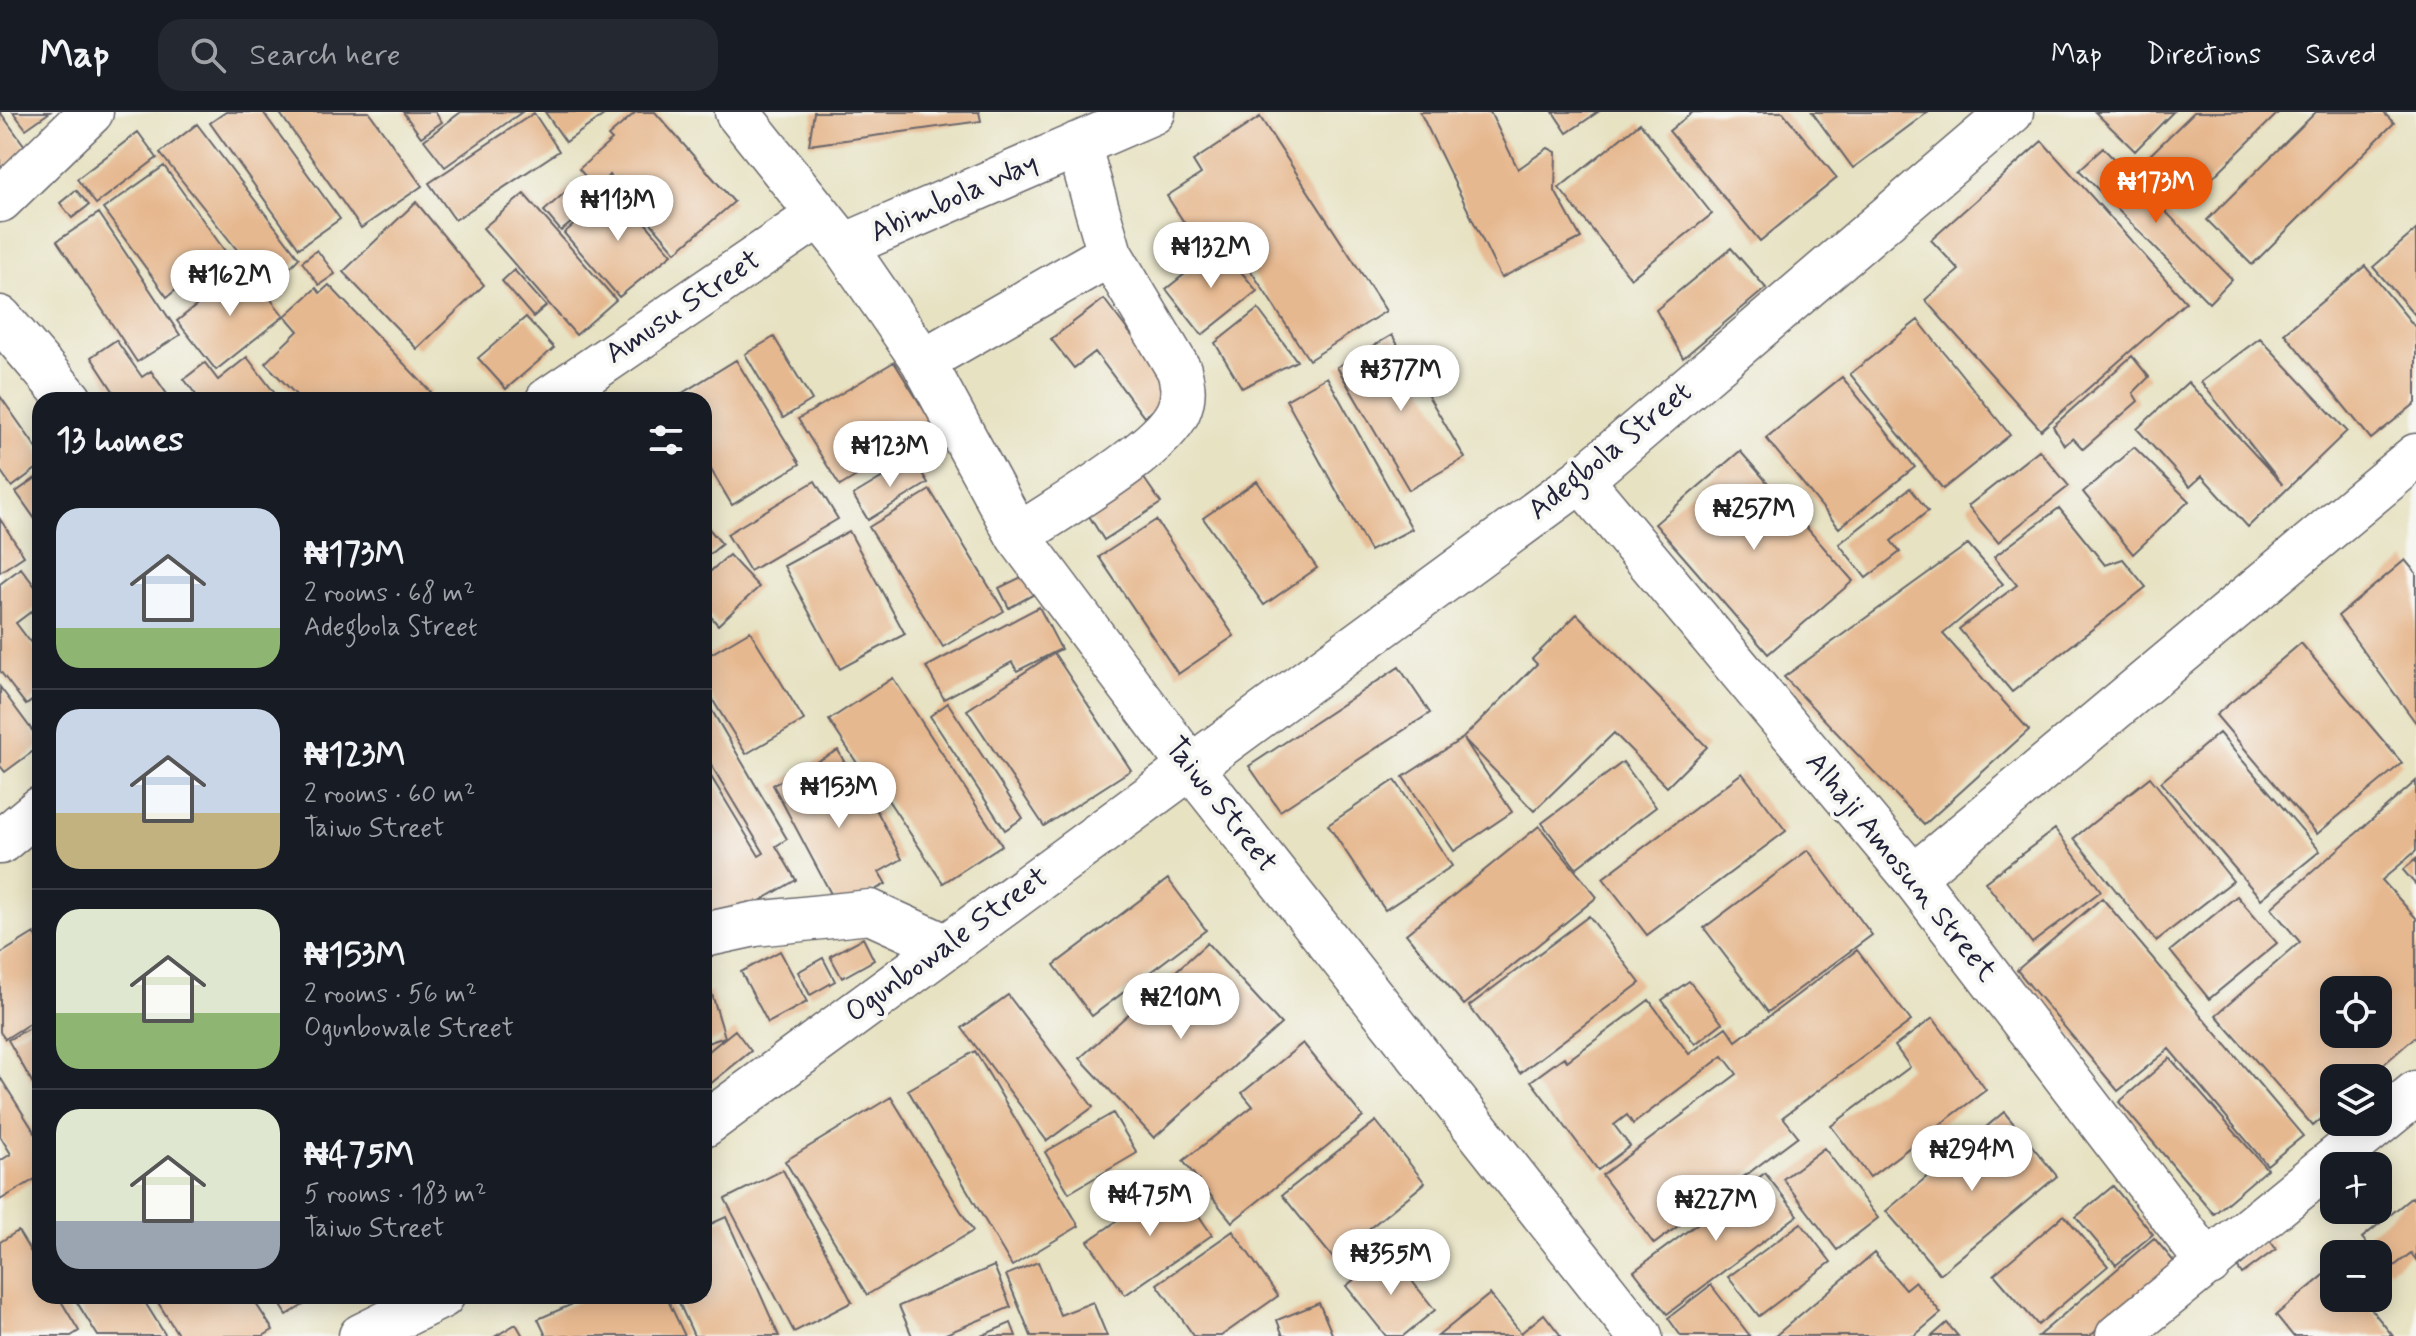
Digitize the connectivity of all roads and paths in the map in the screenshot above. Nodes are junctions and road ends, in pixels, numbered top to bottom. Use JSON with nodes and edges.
{"nodes":[{"id":1,"x":91,"y":112,"type":"edge"},
{"id":2,"x":737,"y":112,"type":"edge"},
{"id":3,"x":1153,"y":112,"type":"edge"},
{"id":4,"x":2011,"y":112,"type":"edge"},
{"id":5,"x":1078,"y":144,"type":"junction"},
{"id":6,"x":0,"y":200,"type":"edge"},
{"id":7,"x":831,"y":230,"type":"junction"},
{"id":8,"x":1110,"y":254,"type":"junction"},
{"id":9,"x":0,"y":318,"type":"edge"},
{"id":10,"x":923,"y":361,"type":"junction"},
{"id":11,"x":63,"y":392,"type":"edge"},
{"id":12,"x":561,"y":392,"type":"edge"},
{"id":13,"x":2416,"y":456,"type":"edge"},
{"id":14,"x":1581,"y":480,"type":"junction"},
{"id":15,"x":1018,"y":536,"type":"junction"},
{"id":16,"x":1190,"y":766,"type":"junction"},
{"id":17,"x":32,"y":816,"type":"edge"},
{"id":18,"x":0,"y":842,"type":"edge"},
{"id":19,"x":1913,"y":877,"type":"junction"},
{"id":20,"x":712,"y":933,"type":"edge"},
{"id":21,"x":945,"y":946,"type":"junction"},
{"id":22,"x":2416,"y":1093,"type":"edge"},
{"id":23,"x":712,"y":1119,"type":"edge"},
{"id":24,"x":2209,"y":1264,"type":"junction"},
{"id":25,"x":426,"y":1304,"type":"edge"},
{"id":26,"x":361,"y":1336,"type":"edge"},
{"id":27,"x":1640,"y":1336,"type":"edge"},
{"id":28,"x":2118,"y":1336,"type":"edge"}],
"edges":[{"from":1,"to":6,"type":"street"},
{"from":2,"to":7,"type":"street","name":"Taiwo Street"},
{"from":3,"to":5,"type":"street","name":"Abimbola Way"},
{"from":4,"to":14,"type":"street","name":"Adegbola Street"},
{"from":5,"to":7,"type":"street","name":"Abimbola Way"},
{"from":5,"to":8,"type":"street"},
{"from":7,"to":10,"type":"street","name":"Taiwo Street"},
{"from":7,"to":12,"type":"street","name":"Amusu Street"},
{"from":8,"to":10,"type":"street"},
{"from":8,"to":15,"type":"street"},
{"from":9,"to":11,"type":"street"},
{"from":10,"to":15,"type":"street","name":"Taiwo Street"},
{"from":13,"to":19,"type":"street"},
{"from":14,"to":16,"type":"street","name":"Adegbola Street"},
{"from":14,"to":19,"type":"street","name":"Alhaji Amosun Street"},
{"from":15,"to":16,"type":"street","name":"Taiwo Street"},
{"from":16,"to":21,"type":"street","name":"Ogunbowale Street"},
{"from":16,"to":27,"type":"street","name":"Taiwo Street"},
{"from":17,"to":18,"type":"street"},
{"from":19,"to":24,"type":"street","name":"Alhaji Amosun Street"},
{"from":20,"to":21,"type":"street"},
{"from":21,"to":23,"type":"street","name":"Ogunbowale Street"},
{"from":22,"to":24,"type":"street"},
{"from":24,"to":28,"type":"street"},
{"from":25,"to":26,"type":"street"}]}
